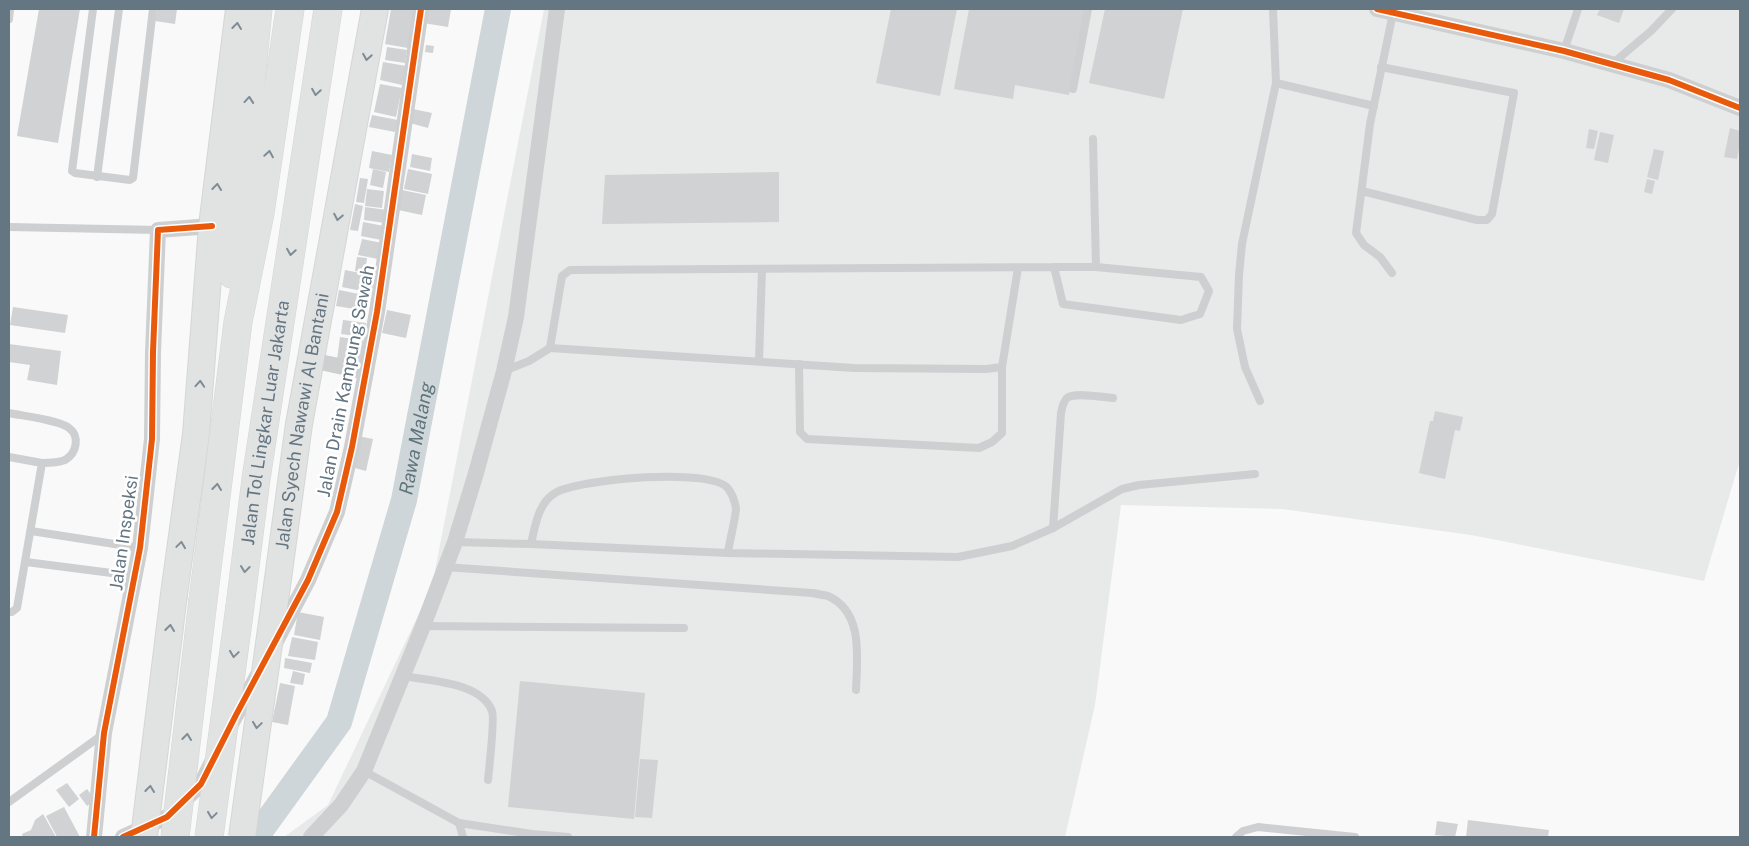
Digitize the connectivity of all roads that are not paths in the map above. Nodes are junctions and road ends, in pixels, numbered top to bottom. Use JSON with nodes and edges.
{"nodes":[{"id":1,"x":10,"y":9,"type":"edge"},
{"id":2,"x":93,"y":9,"type":"edge"},
{"id":3,"x":119,"y":9,"type":"edge"},
{"id":4,"x":153,"y":9,"type":"edge"},
{"id":5,"x":239,"y":9,"type":"edge"},
{"id":6,"x":258,"y":9,"type":"edge"},
{"id":7,"x":290,"y":9,"type":"edge"},
{"id":8,"x":375,"y":9,"type":"edge"},
{"id":9,"x":421,"y":9,"type":"edge"},
{"id":10,"x":557,"y":9,"type":"edge"},
{"id":11,"x":1088,"y":9,"type":"edge"},
{"id":12,"x":1273,"y":9,"type":"edge"},
{"id":13,"x":1578,"y":9,"type":"edge"},
{"id":14,"x":1672,"y":9,"type":"edge"},
{"id":15,"x":1385,"y":11,"type":"edge"},
{"id":16,"x":328,"y":17,"type":"edge"},
{"id":17,"x":9,"y":19,"type":"edge"},
{"id":18,"x":1564,"y":51,"type":"junction"},
{"id":19,"x":1612,"y":64,"type":"junction"},
{"id":20,"x":1381,"y":67,"type":"junction"},
{"id":21,"x":1276,"y":83,"type":"junction"},
{"id":22,"x":1073,"y":88,"type":"dead end"},
{"id":23,"x":1374,"y":106,"type":"junction"},
{"id":24,"x":1740,"y":108,"type":"edge"},
{"id":25,"x":1093,"y":139,"type":"dead end"},
{"id":26,"x":97,"y":177,"type":"junction"},
{"id":27,"x":1362,"y":191,"type":"junction"},
{"id":28,"x":9,"y":226,"type":"edge"},
{"id":29,"x":212,"y":226,"type":"junction"},
{"id":30,"x":158,"y":230,"type":"junction"},
{"id":31,"x":1054,"y":267,"type":"junction"},
{"id":32,"x":1096,"y":267,"type":"junction"},
{"id":33,"x":1018,"y":268,"type":"junction"},
{"id":34,"x":762,"y":269,"type":"junction"},
{"id":35,"x":1392,"y":273,"type":"dead end"},
{"id":36,"x":238,"y":322,"type":"junction"},
{"id":37,"x":550,"y":348,"type":"junction"},
{"id":38,"x":311,"y":360,"type":"junction"},
{"id":39,"x":759,"y":361,"type":"junction"},
{"id":40,"x":799,"y":364,"type":"junction"},
{"id":41,"x":1002,"y":367,"type":"junction"},
{"id":42,"x":504,"y":371,"type":"junction"},
{"id":43,"x":366,"y":372,"type":"junction"},
{"id":44,"x":1113,"y":398,"type":"dead end"},
{"id":45,"x":1260,"y":401,"type":"dead end"},
{"id":46,"x":9,"y":413,"type":"edge"},
{"id":47,"x":9,"y":457,"type":"edge"},
{"id":48,"x":42,"y":463,"type":"junction"},
{"id":49,"x":1255,"y":474,"type":"dead end"},
{"id":50,"x":1053,"y":528,"type":"junction"},
{"id":51,"x":31,"y":531,"type":"junction"},
{"id":52,"x":454,"y":542,"type":"junction"},
{"id":53,"x":531,"y":544,"type":"junction"},
{"id":54,"x":140,"y":548,"type":"junction"},
{"id":55,"x":728,"y":553,"type":"junction"},
{"id":56,"x":26,"y":562,"type":"junction"},
{"id":57,"x":445,"y":567,"type":"junction"},
{"id":58,"x":135,"y":576,"type":"junction"},
{"id":59,"x":9,"y":612,"type":"edge"},
{"id":60,"x":423,"y":626,"type":"junction"},
{"id":61,"x":684,"y":628,"type":"dead end"},
{"id":62,"x":403,"y":676,"type":"junction"},
{"id":63,"x":856,"y":690,"type":"dead end"},
{"id":64,"x":104,"y":733,"type":"junction"},
{"id":65,"x":364,"y":771,"type":"junction"},
{"id":66,"x":488,"y":780,"type":"dead end"},
{"id":67,"x":9,"y":802,"type":"edge"},
{"id":68,"x":459,"y":823,"type":"junction"},
{"id":69,"x":94,"y":837,"type":"edge"},
{"id":70,"x":123,"y":837,"type":"edge"},
{"id":71,"x":144,"y":837,"type":"edge"},
{"id":72,"x":175,"y":837,"type":"edge"},
{"id":73,"x":209,"y":837,"type":"edge"},
{"id":74,"x":242,"y":837,"type":"edge"},
{"id":75,"x":311,"y":837,"type":"edge"},
{"id":76,"x":464,"y":837,"type":"edge"},
{"id":77,"x":568,"y":837,"type":"edge"},
{"id":78,"x":1236,"y":837,"type":"edge"},
{"id":79,"x":1355,"y":837,"type":"edge"}],
"edges":[{"from":1,"to":17,"type":"lane"},
{"from":2,"to":26,"type":"lane"},
{"from":3,"to":26,"type":"lane"},
{"from":4,"to":26,"type":"lane"},
{"from":29,"to":5,"type":"highway","one_way":true},
{"from":36,"to":6,"type":"highway","one_way":true},
{"from":36,"to":7,"type":"highway","one_way":true},
{"from":8,"to":38,"type":"highway","name":"Jalan Syech Nawawi Al Bantani","one_way":true},
{"from":9,"to":43,"type":"street","name":"Jalan Drain Kampung Sawah"},
{"from":10,"to":42,"type":"street"},
{"from":11,"to":22,"type":"lane"},
{"from":12,"to":21,"type":"lane"},
{"from":13,"to":18,"type":"lane"},
{"from":14,"to":19,"type":"lane"},
{"from":15,"to":18,"type":"street"},
{"from":15,"to":20,"type":"lane"},
{"from":16,"to":73,"type":"highway","name":"Jalan Tol Lingkar Luar Jakarta","one_way":true,"bridge":true},
{"from":18,"to":19,"type":"street"},
{"from":19,"to":24,"type":"street"},
{"from":20,"to":23,"type":"lane"},
{"from":20,"to":27,"type":"lane"},
{"from":21,"to":23,"type":"lane"},
{"from":21,"to":45,"type":"lane"},
{"from":23,"to":27,"type":"lane"},
{"from":25,"to":32,"type":"lane"},
{"from":27,"to":35,"type":"lane"},
{"from":28,"to":30,"type":"lane"},
{"from":29,"to":30,"type":"street"},
{"from":71,"to":29,"type":"highway","one_way":true,"bridge":true},
{"from":30,"to":54,"type":"street","name":"Jalan Inspeksi"},
{"from":31,"to":32,"type":"lane"},
{"from":31,"to":32,"type":"lane"},
{"from":31,"to":33,"type":"lane"},
{"from":33,"to":34,"type":"lane"},
{"from":33,"to":41,"type":"lane"},
{"from":34,"to":37,"type":"lane"},
{"from":34,"to":39,"type":"lane"},
{"from":72,"to":36,"type":"highway","one_way":true,"bridge":true},
{"from":37,"to":39,"type":"lane"},
{"from":37,"to":42,"type":"lane"},
{"from":38,"to":43,"type":"street"},
{"from":38,"to":74,"type":"highway","name":"Jalan Syech Nawawi Al Bantani","one_way":true,"bridge":true},
{"from":39,"to":40,"type":"lane"},
{"from":40,"to":41,"type":"lane"},
{"from":40,"to":41,"type":"lane"},
{"from":42,"to":52,"type":"street"},
{"from":43,"to":70,"type":"street","name":"Jalan Drain Kampung Sawah"},
{"from":44,"to":50,"type":"lane"},
{"from":46,"to":48,"type":"lane"},
{"from":47,"to":48,"type":"lane"},
{"from":48,"to":51,"type":"lane"},
{"from":49,"to":50,"type":"lane"},
{"from":50,"to":55,"type":"lane"},
{"from":51,"to":54,"type":"lane"},
{"from":51,"to":56,"type":"lane"},
{"from":52,"to":53,"type":"lane"},
{"from":52,"to":57,"type":"street"},
{"from":53,"to":55,"type":"lane"},
{"from":53,"to":55,"type":"lane"},
{"from":54,"to":58,"type":"street","name":"Jalan Inspeksi"},
{"from":56,"to":58,"type":"lane"},
{"from":56,"to":59,"type":"lane"},
{"from":57,"to":60,"type":"street"},
{"from":57,"to":63,"type":"lane"},
{"from":58,"to":64,"type":"street","name":"Jalan Inspeksi"},
{"from":60,"to":61,"type":"lane"},
{"from":60,"to":62,"type":"street"},
{"from":62,"to":65,"type":"street"},
{"from":62,"to":66,"type":"lane"},
{"from":64,"to":67,"type":"lane"},
{"from":64,"to":69,"type":"street","name":"Jalan Inspeksi"},
{"from":65,"to":68,"type":"lane"},
{"from":65,"to":75,"type":"street"},
{"from":68,"to":76,"type":"lane"},
{"from":68,"to":77,"type":"lane"},
{"from":78,"to":79,"type":"lane"}]}
